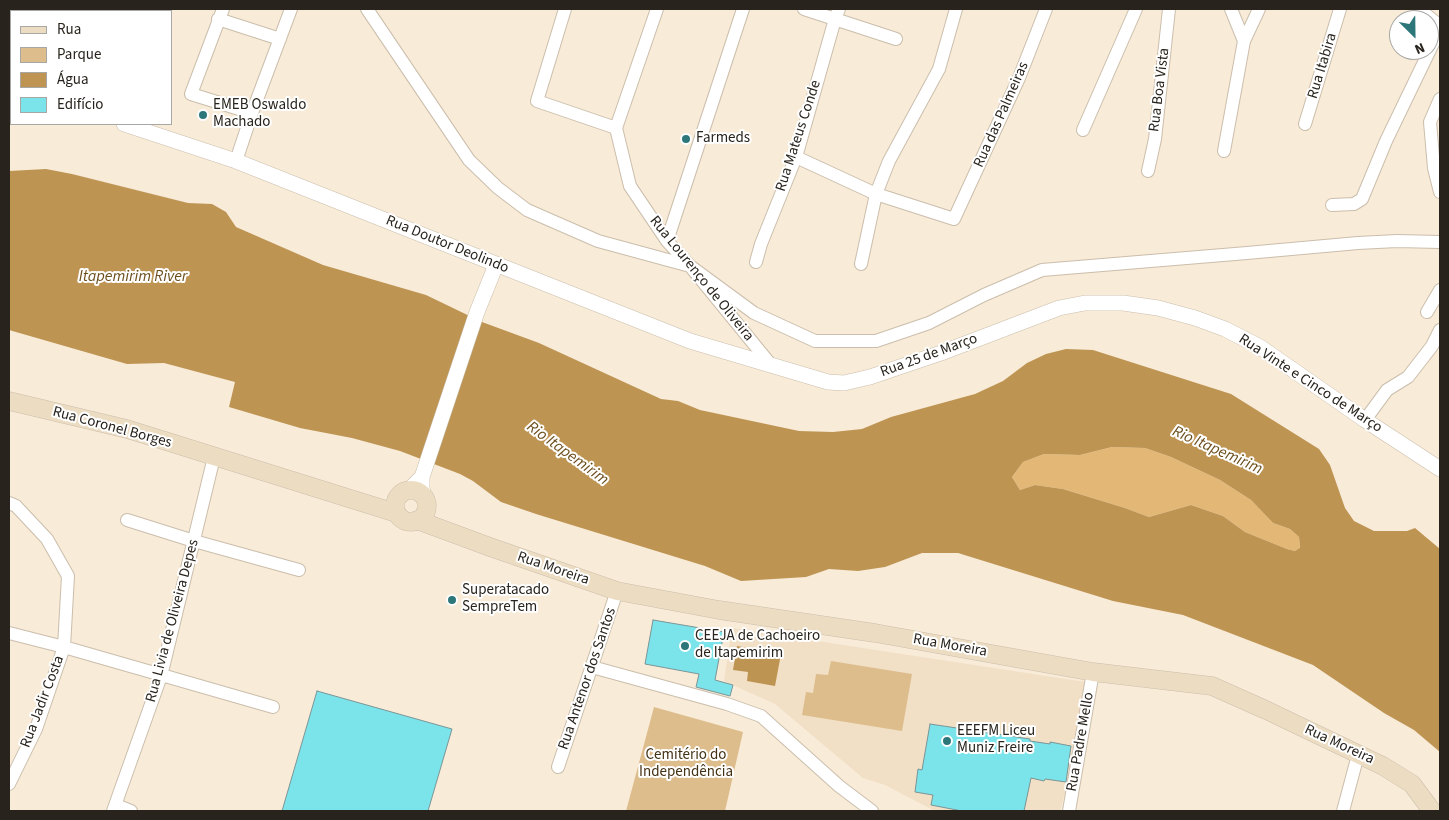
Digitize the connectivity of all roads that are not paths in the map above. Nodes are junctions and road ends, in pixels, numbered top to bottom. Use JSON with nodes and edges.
{"nodes":[{"id":1,"x":291,"y":9,"type":"edge"},
{"id":2,"x":367,"y":9,"type":"edge"},
{"id":3,"x":565,"y":9,"type":"edge"},
{"id":4,"x":657,"y":9,"type":"edge"},
{"id":5,"x":743,"y":9,"type":"edge"},
{"id":6,"x":804,"y":9,"type":"edge"},
{"id":7,"x":956,"y":9,"type":"edge"},
{"id":8,"x":1046,"y":9,"type":"edge"},
{"id":9,"x":1136,"y":9,"type":"edge"},
{"id":10,"x":1169,"y":9,"type":"edge"},
{"id":11,"x":1231,"y":9,"type":"edge"},
{"id":12,"x":1259,"y":9,"type":"edge"},
{"id":13,"x":1340,"y":9,"type":"edge"},
{"id":14,"x":1419,"y":9,"type":"edge"},
{"id":15,"x":221,"y":14,"type":"edge"},
{"id":16,"x":837,"y":14,"type":"edge"},
{"id":17,"x":1440,"y":28,"type":"edge"},
{"id":18,"x":280,"y":39,"type":"junction"},
{"id":19,"x":896,"y":39,"type":"dead end"},
{"id":20,"x":1244,"y":41,"type":"junction"},
{"id":21,"x":1440,"y":98,"type":"edge"},
{"id":22,"x":252,"y":113,"type":"junction"},
{"id":23,"x":1305,"y":124,"type":"dead end"},
{"id":24,"x":127,"y":125,"type":"edge"},
{"id":25,"x":616,"y":128,"type":"junction"},
{"id":26,"x":1083,"y":130,"type":"dead end"},
{"id":27,"x":1224,"y":151,"type":"dead end"},
{"id":28,"x":796,"y":157,"type":"junction"},
{"id":29,"x":236,"y":161,"type":"junction"},
{"id":30,"x":1148,"y":170,"type":"dead end"},
{"id":31,"x":1440,"y":192,"type":"edge"},
{"id":32,"x":876,"y":194,"type":"junction"},
{"id":33,"x":1332,"y":204,"type":"dead end"},
{"id":34,"x":667,"y":241,"type":"junction"},
{"id":35,"x":1440,"y":242,"type":"edge"},
{"id":36,"x":756,"y":262,"type":"dead end"},
{"id":37,"x":862,"y":264,"type":"dead end"},
{"id":38,"x":496,"y":265,"type":"junction"},
{"id":39,"x":690,"y":266,"type":"junction"},
{"id":40,"x":1440,"y":290,"type":"edge"},
{"id":41,"x":1085,"y":303,"type":"joint"},
{"id":42,"x":1427,"y":312,"type":"dead end"},
{"id":43,"x":1440,"y":330,"type":"edge"},
{"id":44,"x":771,"y":365,"type":"junction"},
{"id":45,"x":9,"y":401,"type":"edge"},
{"id":46,"x":1365,"y":420,"type":"junction"},
{"id":47,"x":214,"y":456,"type":"junction"},
{"id":48,"x":1440,"y":469,"type":"edge"},
{"id":49,"x":411,"y":500,"type":"junction"},
{"id":50,"x":9,"y":503,"type":"edge"},
{"id":51,"x":128,"y":520,"type":"dead end"},
{"id":52,"x":443,"y":530,"type":"junction"},
{"id":53,"x":194,"y":540,"type":"junction"},
{"id":54,"x":299,"y":570,"type":"dead end"},
{"id":55,"x":617,"y":591,"type":"junction"},
{"id":56,"x":9,"y":634,"type":"edge"},
{"id":57,"x":64,"y":648,"type":"junction"},
{"id":58,"x":592,"y":667,"type":"junction"},
{"id":59,"x":1092,"y":672,"type":"junction"},
{"id":60,"x":161,"y":676,"type":"junction"},
{"id":61,"x":273,"y":707,"type":"dead end"},
{"id":62,"x":1358,"y":754,"type":"junction"},
{"id":63,"x":558,"y":767,"type":"dead end"},
{"id":64,"x":9,"y":784,"type":"edge"},
{"id":65,"x":114,"y":808,"type":"edge"},
{"id":66,"x":131,"y":811,"type":"edge"},
{"id":67,"x":872,"y":811,"type":"edge"},
{"id":68,"x":1069,"y":811,"type":"edge"},
{"id":69,"x":1343,"y":811,"type":"edge"},
{"id":70,"x":1432,"y":811,"type":"edge"}],
"edges":[{"from":1,"to":18,"type":"street"},
{"from":2,"to":39,"type":"street"},
{"from":3,"to":25,"type":"street"},
{"from":4,"to":25,"type":"street"},
{"from":5,"to":34,"type":"street"},
{"from":6,"to":16,"type":"street"},
{"from":7,"to":32,"type":"street"},
{"from":8,"to":32,"type":"street","name":"Rua das Palmeiras"},
{"from":9,"to":26,"type":"street"},
{"from":10,"to":30,"type":"street","name":"Rua Boa Vista"},
{"from":11,"to":20,"type":"street"},
{"from":12,"to":20,"type":"street"},
{"from":13,"to":23,"type":"street","name":"Rua Itabira"},
{"from":14,"to":17,"type":"street"},
{"from":15,"to":18,"type":"street"},
{"from":15,"to":22,"type":"street"},
{"from":16,"to":19,"type":"street"},
{"from":16,"to":28,"type":"street","name":"Rua Mateus Conde"},
{"from":17,"to":33,"type":"street"},
{"from":18,"to":22,"type":"street"},
{"from":20,"to":27,"type":"street"},
{"from":21,"to":31,"type":"street"},
{"from":22,"to":29,"type":"street"},
{"from":24,"to":29,"type":"street","name":"Rua Doutor Deolindo"},
{"from":25,"to":34,"type":"street","name":"Rua Lourenço de Oliveira"},
{"from":28,"to":32,"type":"street"},
{"from":28,"to":36,"type":"street","name":"Rua Mateus Conde"},
{"from":29,"to":38,"type":"street","name":"Rua Doutor Deolindo"},
{"from":32,"to":37,"type":"street"},
{"from":34,"to":39,"type":"street","name":"Rua Lourenço de Oliveira"},
{"from":35,"to":39,"type":"street"},
{"from":38,"to":44,"type":"street","name":"Rua Doutor Deolindo"},
{"from":38,"to":49,"type":"street"},
{"from":39,"to":44,"type":"street","name":"Rua Lourenço de Oliveira"},
{"from":40,"to":42,"type":"street"},
{"from":41,"to":44,"type":"street","name":"Rua 25 de Março"},
{"from":41,"to":46,"type":"street","name":"Rua Vinte e Cinco de Março"},
{"from":43,"to":46,"type":"street"},
{"from":45,"to":47,"type":"main road","name":"Rua Coronel Borges"},
{"from":46,"to":48,"type":"street","name":"Rua Vinte e Cinco de Março"},
{"from":47,"to":49,"type":"main road"},
{"from":47,"to":53,"type":"street","name":"Rua Livia de Oliveira Depes"},
{"from":49,"to":52,"type":"main road"},
{"from":49,"to":52,"type":"main road","name":"Rua Moreira"},
{"from":50,"to":57,"type":"street","name":"Rua Jadir Costa"},
{"from":51,"to":53,"type":"street"},
{"from":52,"to":55,"type":"main road","name":"Rua Moreira"},
{"from":53,"to":54,"type":"street"},
{"from":53,"to":60,"type":"street","name":"Rua Livia de Oliveira Depes"},
{"from":55,"to":58,"type":"street","name":"Rua Antenor dos Santos"},
{"from":55,"to":59,"type":"main road","name":"Rua Moreira"},
{"from":56,"to":57,"type":"street"},
{"from":57,"to":60,"type":"street"},
{"from":57,"to":64,"type":"street","name":"Rua Jadir Costa"},
{"from":58,"to":63,"type":"street","name":"Rua Antenor dos Santos"},
{"from":58,"to":67,"type":"street"},
{"from":59,"to":62,"type":"main road","name":"Rua Moreira"},
{"from":59,"to":68,"type":"street","name":"Rua Padre Mello"},
{"from":60,"to":61,"type":"street"},
{"from":60,"to":65,"type":"street","name":"Rua Livia de Oliveira Depes"},
{"from":62,"to":69,"type":"street"},
{"from":62,"to":70,"type":"main road","name":"Rua Moreira"},
{"from":65,"to":66,"type":"street"}]}
